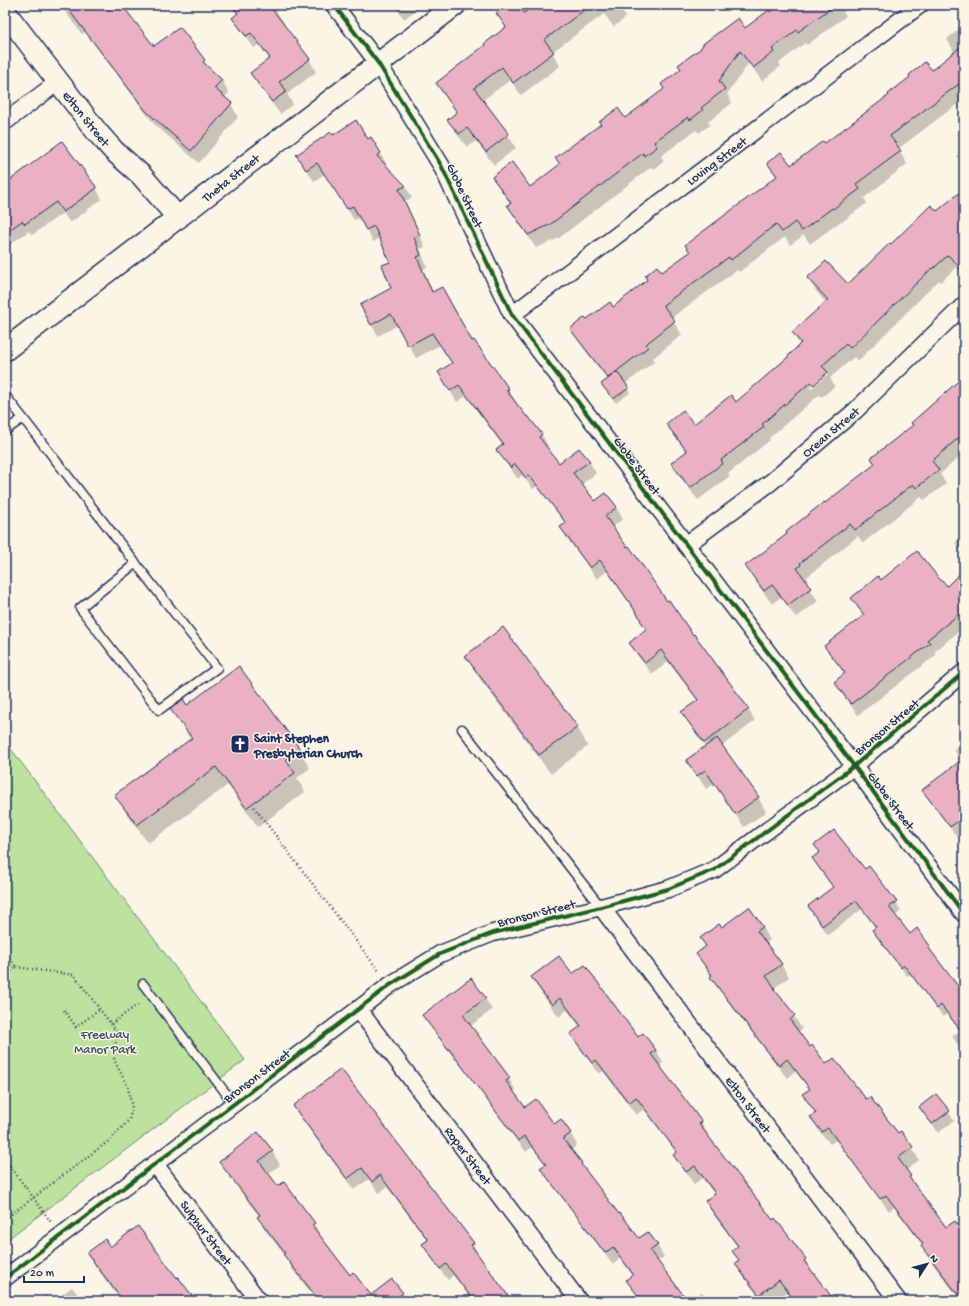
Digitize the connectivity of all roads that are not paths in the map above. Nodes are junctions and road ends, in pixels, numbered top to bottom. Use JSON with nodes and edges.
{"nodes":[{"id":1,"x":334,"y":5,"type":"edge"},
{"id":2,"x":455,"y":5,"type":"edge"},
{"id":3,"x":920,"y":5,"type":"edge"},
{"id":4,"x":5,"y":12,"type":"edge"},
{"id":5,"x":378,"y":63,"type":"junction"},
{"id":6,"x":58,"y":82,"type":"junction"},
{"id":7,"x":5,"y":122,"type":"edge"},
{"id":8,"x":178,"y":218,"type":"junction"},
{"id":9,"x":964,"y":305,"type":"edge"},
{"id":10,"x":512,"y":315,"type":"junction"},
{"id":11,"x":5,"y":350,"type":"edge"},
{"id":12,"x":5,"y":395,"type":"edge"},
{"id":13,"x":23,"y":418,"type":"junction"},
{"id":14,"x":5,"y":431,"type":"edge"},
{"id":15,"x":686,"y":545,"type":"junction"},
{"id":16,"x":136,"y":563,"type":"junction"},
{"id":17,"x":964,"y":672,"type":"edge"},
{"id":18,"x":462,"y":729,"type":"dead end"},
{"id":19,"x":854,"y":766,"type":"junction"},
{"id":20,"x":601,"y":907,"type":"junction"},
{"id":21,"x":964,"y":914,"type":"edge"},
{"id":22,"x":143,"y":984,"type":"dead end"},
{"id":23,"x":358,"y":1009,"type":"junction"},
{"id":24,"x":234,"y":1104,"type":"junction"},
{"id":25,"x":155,"y":1164,"type":"junction"},
{"id":26,"x":5,"y":1278,"type":"edge"},
{"id":27,"x":259,"y":1301,"type":"edge"},
{"id":28,"x":579,"y":1301,"type":"edge"},
{"id":29,"x":898,"y":1301,"type":"edge"}],
"edges":[{"from":1,"to":5,"type":"street","name":"Globe Street"},
{"from":2,"to":5,"type":"street","name":"Theta Street"},
{"from":3,"to":10,"type":"street","name":"Loving Street"},
{"from":4,"to":6,"type":"street","name":"Elton Street"},
{"from":5,"to":8,"type":"street","name":"Theta Street"},
{"from":5,"to":10,"type":"street","name":"Globe Street"},
{"from":6,"to":7,"type":"street"},
{"from":6,"to":8,"type":"street","name":"Elton Street"},
{"from":8,"to":11,"type":"street","name":"Theta Street"},
{"from":9,"to":15,"type":"street","name":"Orean Street"},
{"from":10,"to":15,"type":"street","name":"Globe Street"},
{"from":12,"to":13,"type":"lane"},
{"from":13,"to":14,"type":"lane"},
{"from":13,"to":16,"type":"lane"},
{"from":15,"to":19,"type":"street","name":"Globe Street"},
{"from":16,"to":16,"type":"lane"},
{"from":17,"to":19,"type":"street","name":"Bronson Street"},
{"from":18,"to":20,"type":"lane"},
{"from":19,"to":20,"type":"street","name":"Bronson Street"},
{"from":19,"to":21,"type":"street","name":"Globe Street"},
{"from":20,"to":23,"type":"street","name":"Bronson Street"},
{"from":20,"to":29,"type":"street","name":"Elton Street"},
{"from":22,"to":24,"type":"lane"},
{"from":23,"to":24,"type":"street","name":"Bronson Street"},
{"from":23,"to":28,"type":"street","name":"Roper Street"},
{"from":24,"to":25,"type":"street","name":"Bronson Street"},
{"from":25,"to":26,"type":"street","name":"Bronson Street"},
{"from":25,"to":27,"type":"street","name":"Sulphur Street"}]}
